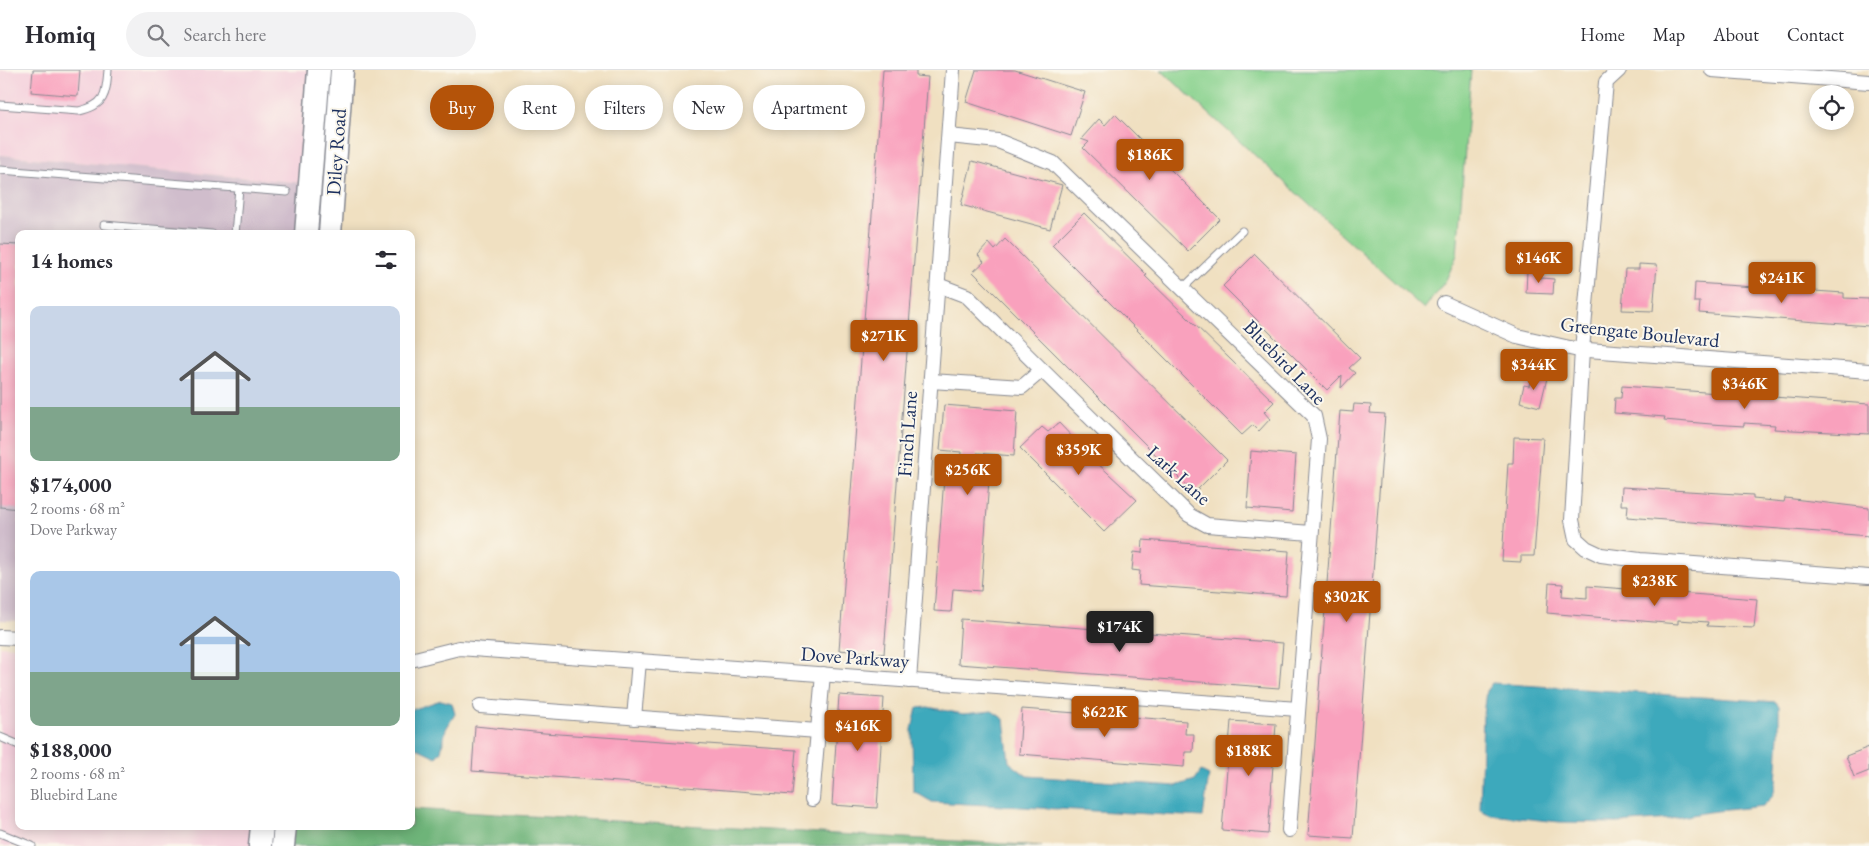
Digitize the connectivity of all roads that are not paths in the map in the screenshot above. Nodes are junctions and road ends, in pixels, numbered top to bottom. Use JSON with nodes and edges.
{"nodes":[{"id":1,"x":108,"y":70,"type":"edge"},
{"id":2,"x":319,"y":70,"type":"edge"},
{"id":3,"x":342,"y":70,"type":"edge"},
{"id":4,"x":953,"y":70,"type":"edge"},
{"id":5,"x":1619,"y":70,"type":"edge"},
{"id":6,"x":1712,"y":70,"type":"edge"},
{"id":7,"x":1869,"y":82,"type":"edge"},
{"id":8,"x":0,"y":105,"type":"edge"},
{"id":9,"x":948,"y":136,"type":"junction"},
{"id":10,"x":0,"y":170,"type":"edge"},
{"id":11,"x":239,"y":188,"type":"junction"},
{"id":12,"x":287,"y":192,"type":"dead end"},
{"id":13,"x":104,"y":225,"type":"dead end"},
{"id":14,"x":164,"y":230,"type":"edge"},
{"id":15,"x":235,"y":230,"type":"edge"},
{"id":16,"x":306,"y":230,"type":"edge"},
{"id":17,"x":330,"y":230,"type":"edge"},
{"id":18,"x":1242,"y":231,"type":"dead end"},
{"id":19,"x":938,"y":285,"type":"junction"},
{"id":20,"x":1183,"y":288,"type":"junction"},
{"id":21,"x":1444,"y":303,"type":"dead end"},
{"id":22,"x":1582,"y":350,"type":"junction"},
{"id":23,"x":1042,"y":370,"type":"junction"},
{"id":24,"x":1869,"y":371,"type":"edge"},
{"id":25,"x":931,"y":381,"type":"junction"},
{"id":26,"x":1311,"y":533,"type":"junction"},
{"id":27,"x":1869,"y":577,"type":"edge"},
{"id":28,"x":0,"y":637,"type":"edge"},
{"id":29,"x":15,"y":638,"type":"edge"},
{"id":30,"x":415,"y":659,"type":"edge"},
{"id":31,"x":639,"y":661,"type":"junction"},
{"id":32,"x":822,"y":674,"type":"junction"},
{"id":33,"x":909,"y":681,"type":"junction"},
{"id":34,"x":480,"y":706,"type":"dead end"},
{"id":35,"x":1298,"y":709,"type":"junction"},
{"id":36,"x":634,"y":718,"type":"junction"},
{"id":37,"x":818,"y":731,"type":"junction"},
{"id":38,"x":0,"y":737,"type":"edge"},
{"id":39,"x":15,"y":743,"type":"edge"},
{"id":40,"x":812,"y":799,"type":"dead end"},
{"id":41,"x":262,"y":830,"type":"edge"},
{"id":42,"x":285,"y":830,"type":"edge"},
{"id":43,"x":1289,"y":830,"type":"dead end"},
{"id":44,"x":0,"y":833,"type":"edge"},
{"id":45,"x":32,"y":846,"type":"edge"},
{"id":46,"x":260,"y":846,"type":"edge"},
{"id":47,"x":283,"y":846,"type":"edge"}],
"edges":[{"from":1,"to":8,"type":"lane"},
{"from":2,"to":16,"type":"highway","name":"Diley Road"},
{"from":3,"to":17,"type":"highway","name":"Diley Road"},
{"from":4,"to":9,"type":"street","name":"Finch Lane"},
{"from":5,"to":22,"type":"street"},
{"from":6,"to":7,"type":"street"},
{"from":9,"to":19,"type":"street","name":"Finch Lane"},
{"from":9,"to":20,"type":"street","name":"Bluebird Lane"},
{"from":10,"to":11,"type":"lane"},
{"from":11,"to":12,"type":"lane"},
{"from":11,"to":15,"type":"lane"},
{"from":13,"to":14,"type":"lane"},
{"from":18,"to":20,"type":"lane"},
{"from":19,"to":23,"type":"street","name":"Lark Lane"},
{"from":19,"to":25,"type":"street","name":"Finch Lane"},
{"from":20,"to":26,"type":"street","name":"Bluebird Lane"},
{"from":21,"to":22,"type":"street","name":"Greengate Boulevard"},
{"from":22,"to":24,"type":"street","name":"Greengate Boulevard"},
{"from":22,"to":27,"type":"street"},
{"from":23,"to":25,"type":"street"},
{"from":23,"to":26,"type":"street","name":"Lark Lane"},
{"from":25,"to":33,"type":"street","name":"Finch Lane"},
{"from":26,"to":35,"type":"street","name":"Bluebird Lane"},
{"from":28,"to":29,"type":"street"},
{"from":30,"to":31,"type":"street","name":"Dove Parkway"},
{"from":31,"to":32,"type":"street","name":"Dove Parkway"},
{"from":31,"to":36,"type":"street"},
{"from":32,"to":33,"type":"street","name":"Dove Parkway"},
{"from":32,"to":37,"type":"street"},
{"from":33,"to":35,"type":"street","name":"Dove Parkway"},
{"from":34,"to":36,"type":"street"},
{"from":35,"to":43,"type":"street","name":"Bluebird Lane"},
{"from":36,"to":37,"type":"street"},
{"from":37,"to":40,"type":"street"},
{"from":38,"to":39,"type":"lane"},
{"from":41,"to":46,"type":"highway"},
{"from":42,"to":47,"type":"highway"},
{"from":44,"to":45,"type":"lane"}]}
